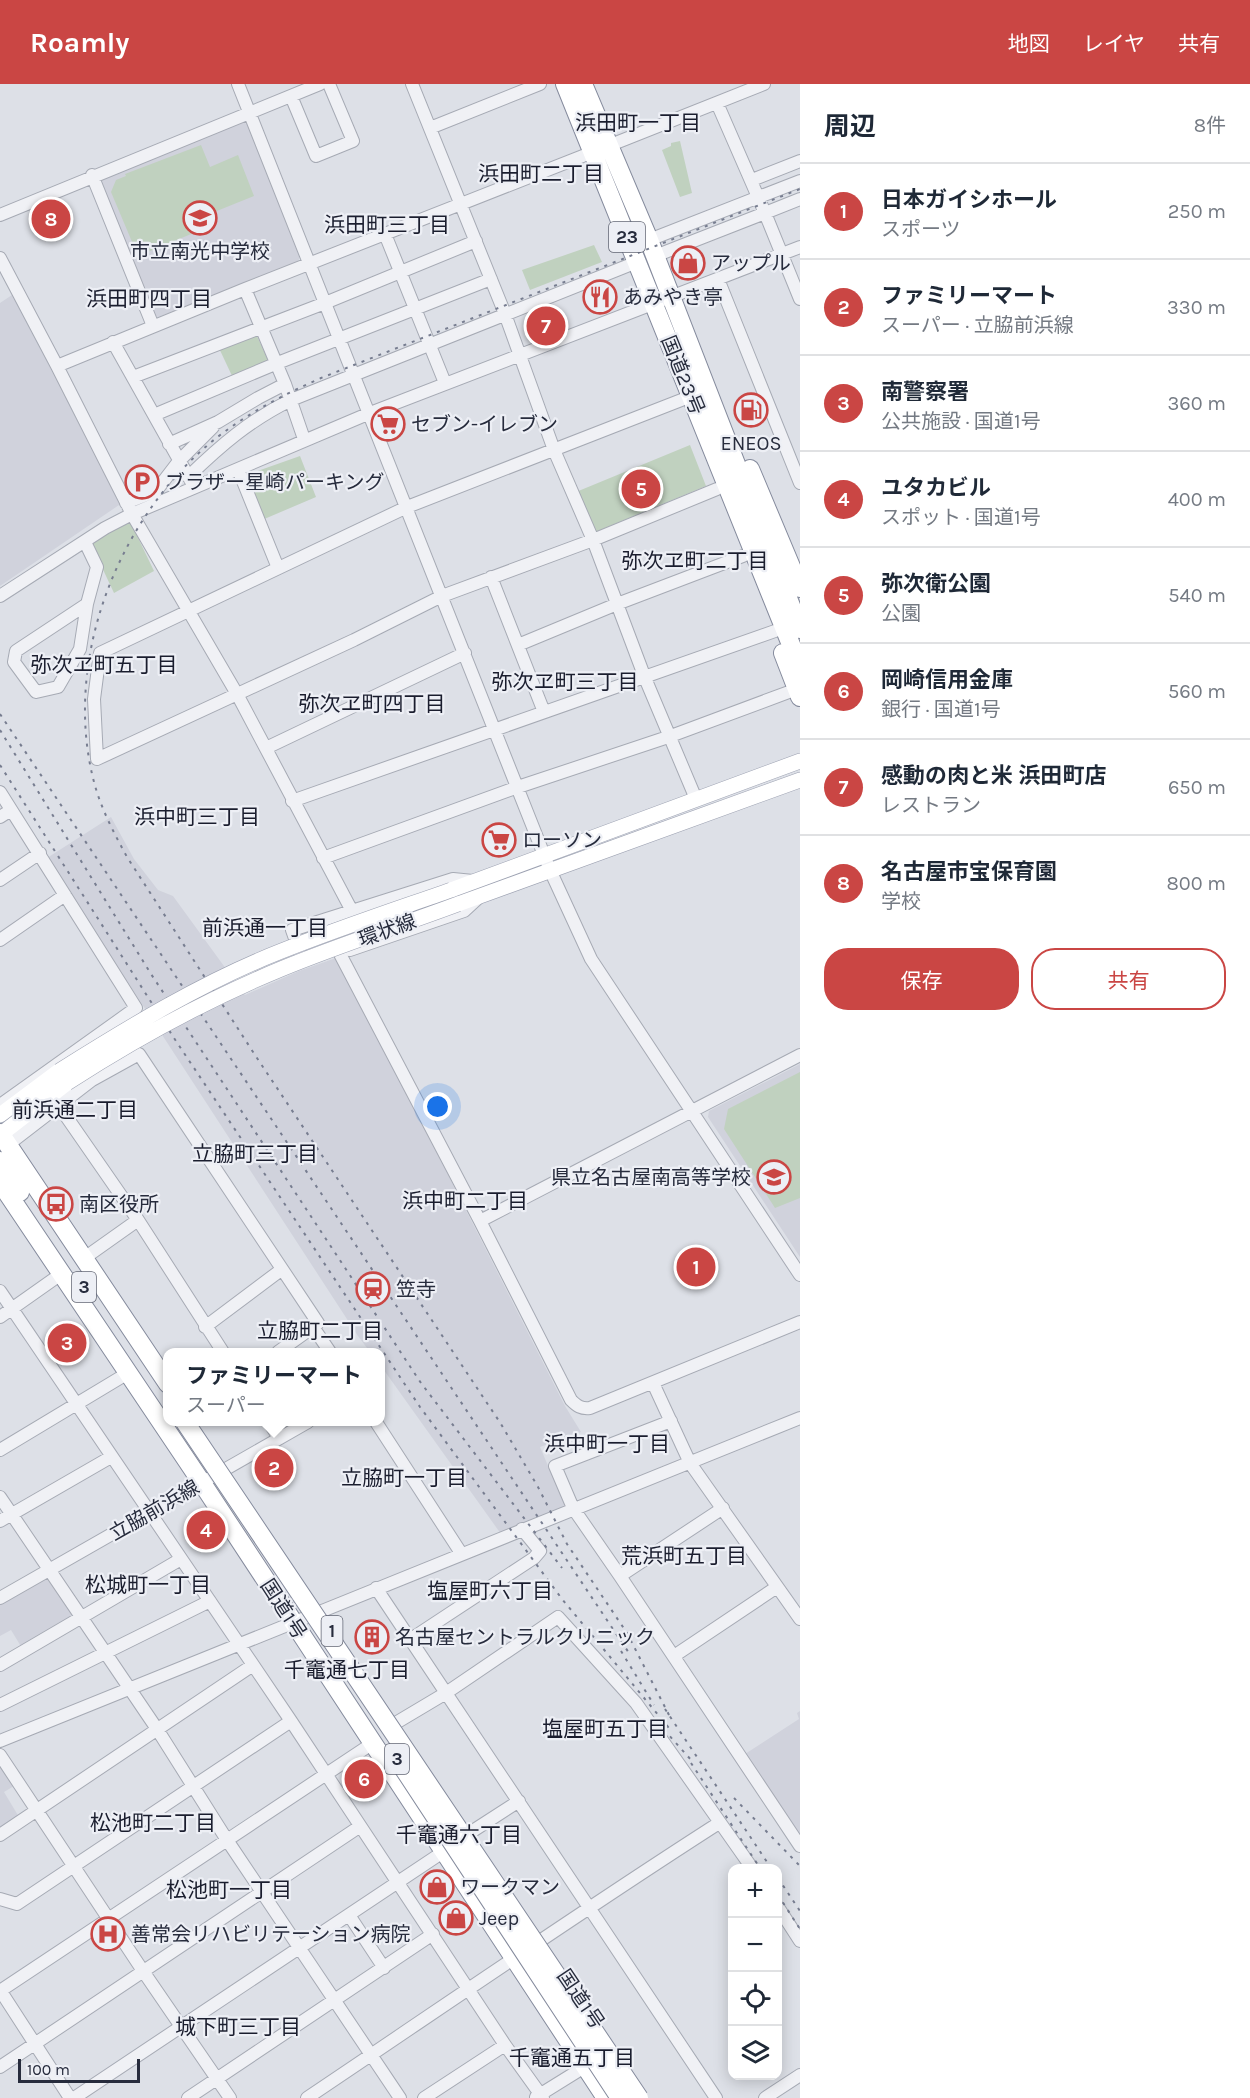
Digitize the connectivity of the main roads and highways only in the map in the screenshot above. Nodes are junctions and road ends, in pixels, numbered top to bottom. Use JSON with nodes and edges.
{"nodes":[{"id":1,"x":565,"y":84,"type":"edge"},
{"id":2,"x":583,"y":84,"type":"edge"},
{"id":3,"x":600,"y":149,"type":"junction"},
{"id":4,"x":692,"y":392,"type":"junction"},
{"id":5,"x":728,"y":482,"type":"junction"},
{"id":6,"x":800,"y":588,"type":"edge"},
{"id":7,"x":800,"y":629,"type":"edge"},
{"id":8,"x":800,"y":667,"type":"edge"},
{"id":9,"x":798,"y":693,"type":"edge"},
{"id":10,"x":800,"y":761,"type":"edge"},
{"id":11,"x":800,"y":780,"type":"edge"},
{"id":12,"x":63,"y":1077,"type":"junction"},
{"id":13,"x":0,"y":1115,"type":"edge"},
{"id":14,"x":2,"y":1138,"type":"edge"},
{"id":15,"x":0,"y":1161,"type":"edge"},
{"id":16,"x":0,"y":1182,"type":"edge"},
{"id":17,"x":163,"y":1377,"type":"edge"},
{"id":18,"x":163,"y":1387,"type":"edge"},
{"id":19,"x":163,"y":1406,"type":"edge"},
{"id":20,"x":163,"y":1425,"type":"edge"},
{"id":21,"x":164,"y":1426,"type":"edge"},
{"id":22,"x":176,"y":1426,"type":"edge"},
{"id":23,"x":188,"y":1426,"type":"edge"},
{"id":24,"x":196,"y":1426,"type":"edge"},
{"id":25,"x":376,"y":1697,"type":"junction"},
{"id":26,"x":606,"y":2098,"type":"edge"},
{"id":27,"x":620,"y":2098,"type":"edge"},
{"id":28,"x":633,"y":2098,"type":"edge"},
{"id":29,"x":639,"y":2098,"type":"edge"},
{"id":30,"x":647,"y":2098,"type":"edge"}],
"edges":[{"from":1,"to":3,"type":"highway","name":"国道23号","number":"23"},
{"from":2,"to":3,"type":"highway","name":"国道23号","number":"23"},
{"from":3,"to":4,"type":"highway","name":"国道23号","number":"23"},
{"from":3,"to":4,"type":"highway","name":"国道23号","number":"23"},
{"from":4,"to":5,"type":"highway","name":"国道23号","number":"23"},
{"from":4,"to":6,"type":"highway"},
{"from":5,"to":7,"type":"highway","name":"国道23号","number":"23"},
{"from":5,"to":8,"type":"highway","name":"国道23号","number":"23"},
{"from":5,"to":9,"type":"highway"},
{"from":10,"to":12,"type":"main road","name":"環状線","bridge":true},
{"from":11,"to":12,"type":"main road","name":"環状線","bridge":true},
{"from":12,"to":13,"type":"main road","name":"環状線"},
{"from":12,"to":14,"type":"main road","name":"環状線"},
{"from":14,"to":17,"type":"highway"},
{"from":14,"to":18,"type":"highway","number":"3"},
{"from":15,"to":19,"type":"highway","number":"3"},
{"from":16,"to":20,"type":"highway","name":"国道1号","number":"1"},
{"from":21,"to":26,"type":"highway","name":"国道1号","number":"1"},
{"from":22,"to":27,"type":"highway","number":"3","bridge":true},
{"from":23,"to":29,"type":"highway","number":"3","bridge":true},
{"from":24,"to":25,"type":"highway","name":"国道1号","number":"1"},
{"from":25,"to":28,"type":"highway"},
{"from":25,"to":30,"type":"highway","name":"国道1号","number":"1"}]}
